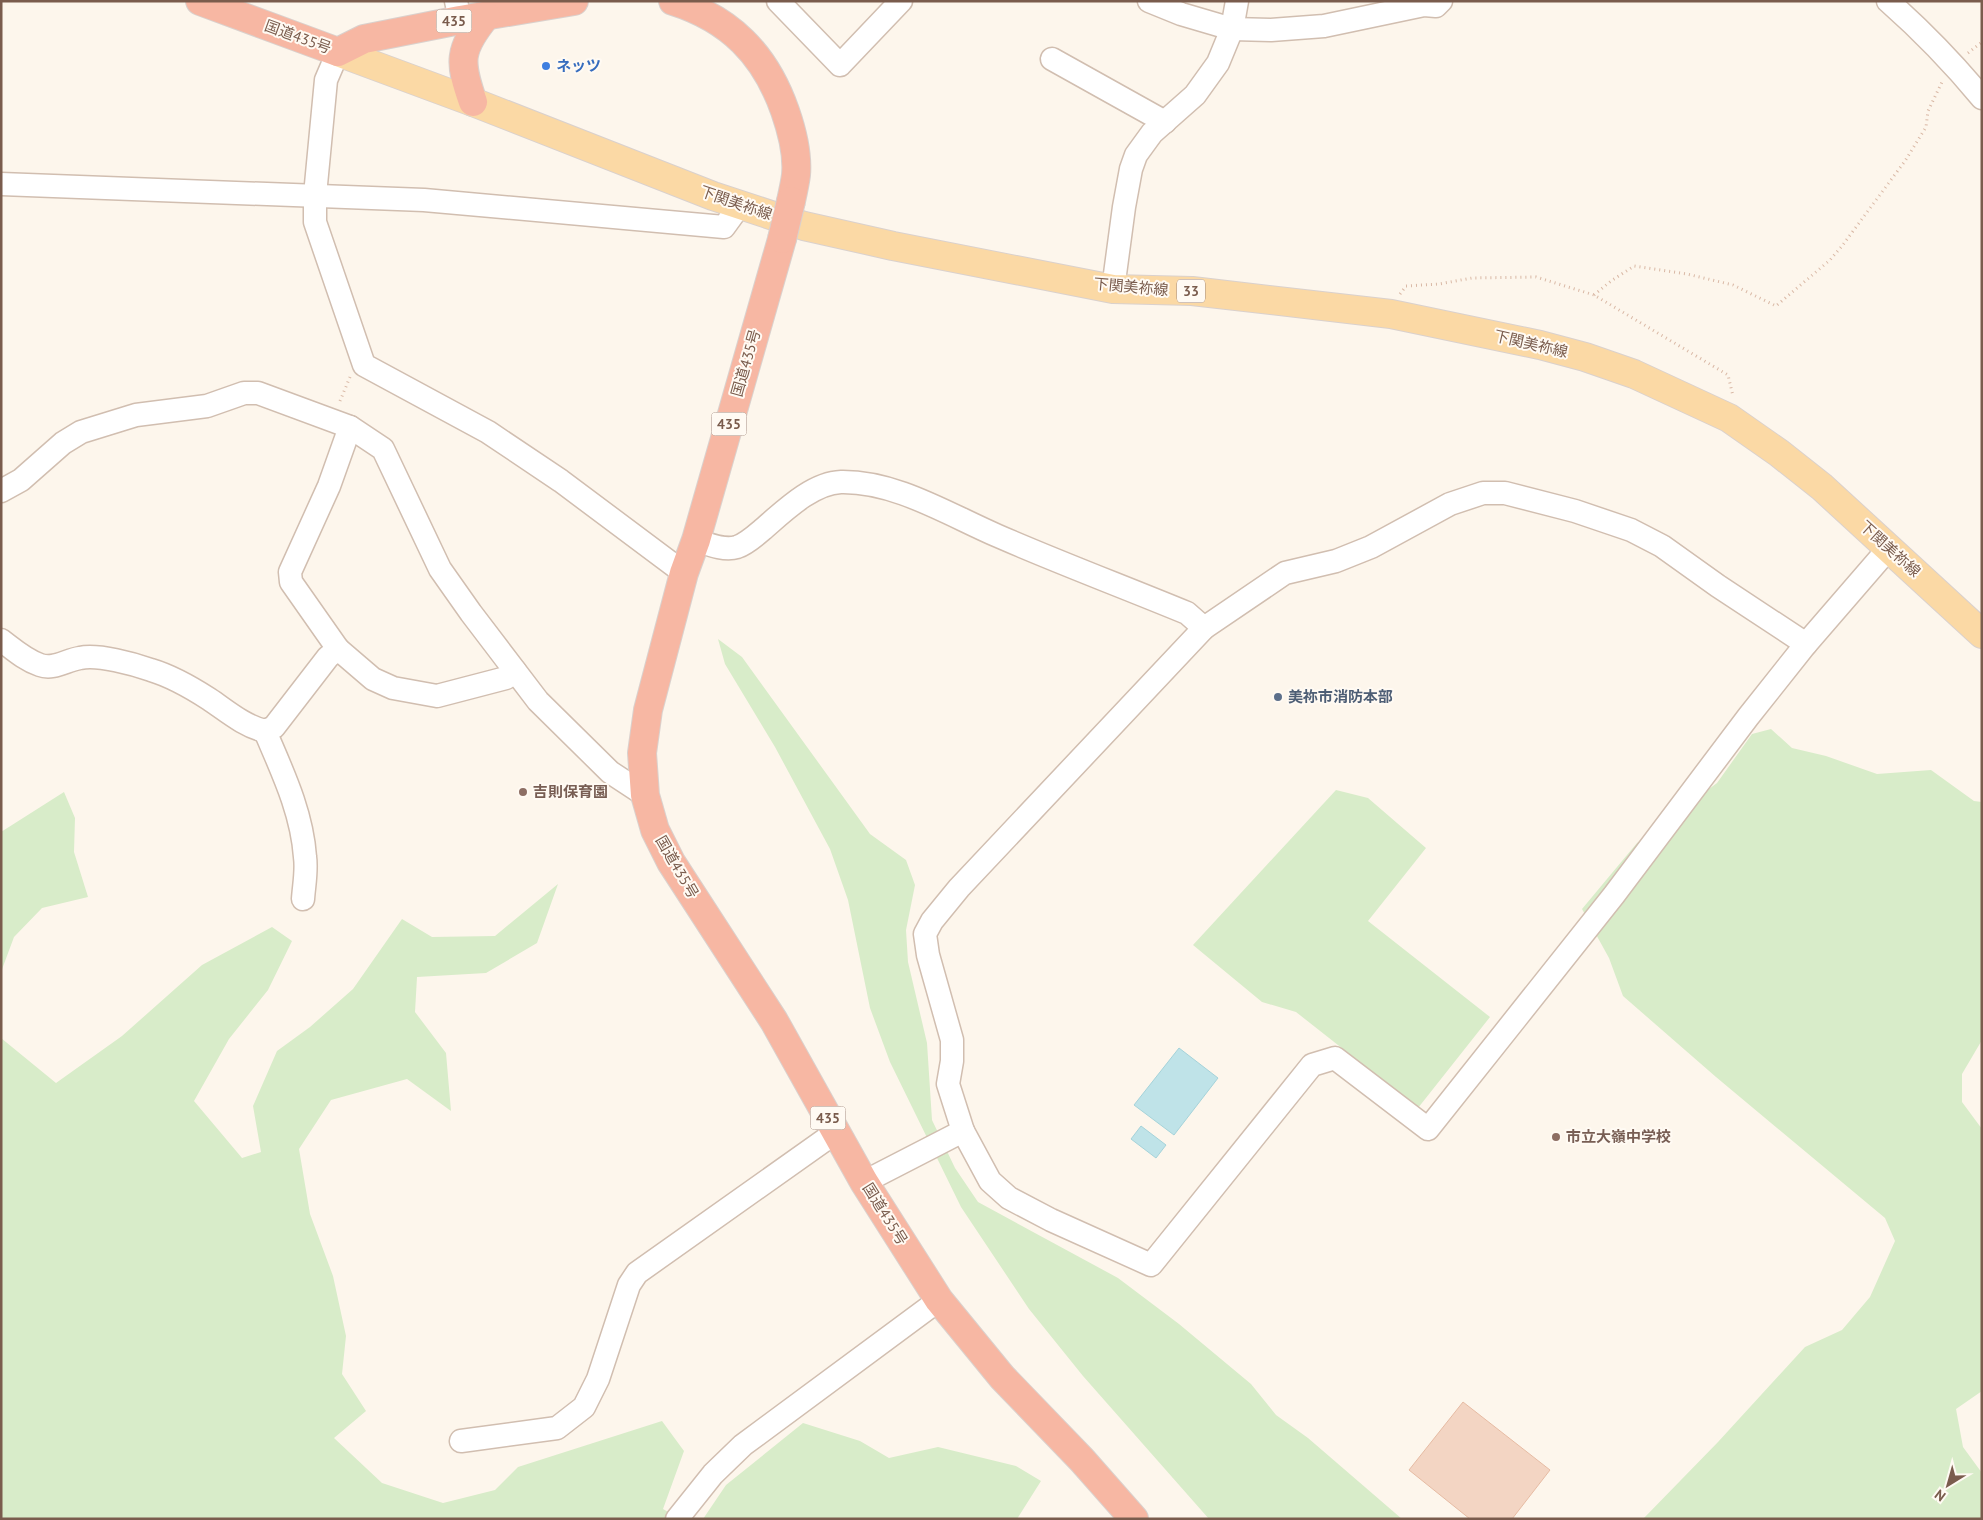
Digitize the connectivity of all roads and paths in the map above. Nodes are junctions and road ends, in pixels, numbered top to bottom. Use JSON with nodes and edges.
{"nodes":[{"id":1,"x":200,"y":1,"type":"edge"},
{"id":2,"x":574,"y":1,"type":"edge"},
{"id":3,"x":673,"y":1,"type":"edge"},
{"id":4,"x":778,"y":1,"type":"edge"},
{"id":5,"x":901,"y":1,"type":"edge"},
{"id":6,"x":1150,"y":1,"type":"edge"},
{"id":7,"x":1888,"y":1,"type":"edge"},
{"id":8,"x":1432,"y":3,"type":"edge"},
{"id":9,"x":458,"y":10,"type":"edge"},
{"id":10,"x":1235,"y":15,"type":"edge"},
{"id":11,"x":486,"y":16,"type":"junction"},
{"id":12,"x":338,"y":52,"type":"junction"},
{"id":13,"x":1052,"y":59,"type":"dead end"},
{"id":14,"x":1954,"y":65,"type":"junction"},
{"id":15,"x":1982,"y":98,"type":"edge"},
{"id":16,"x":472,"y":102,"type":"junction"},
{"id":17,"x":1165,"y":122,"type":"junction"},
{"id":18,"x":1,"y":184,"type":"edge"},
{"id":19,"x":315,"y":195,"type":"junction"},
{"id":20,"x":740,"y":205,"type":"junction"},
{"id":21,"x":1114,"y":289,"type":"junction"},
{"id":22,"x":1594,"y":296,"type":"junction"},
{"id":23,"x":1391,"y":314,"type":"junction"},
{"id":24,"x":364,"y":365,"type":"junction"},
{"id":25,"x":1729,"y":418,"type":"junction"},
{"id":26,"x":341,"y":423,"type":"junction"},
{"id":27,"x":1,"y":491,"type":"edge"},
{"id":28,"x":696,"y":540,"type":"junction"},
{"id":29,"x":1889,"y":548,"type":"junction"},
{"id":30,"x":684,"y":573,"type":"junction"},
{"id":31,"x":1204,"y":628,"type":"junction"},
{"id":32,"x":1982,"y":634,"type":"edge"},
{"id":33,"x":1,"y":640,"type":"edge"},
{"id":34,"x":1806,"y":644,"type":"junction"},
{"id":35,"x":338,"y":649,"type":"junction"},
{"id":36,"x":516,"y":671,"type":"junction"},
{"id":37,"x":265,"y":732,"type":"junction"},
{"id":38,"x":645,"y":795,"type":"junction"},
{"id":39,"x":303,"y":899,"type":"dead end"},
{"id":40,"x":964,"y":1131,"type":"junction"},
{"id":41,"x":836,"y":1132,"type":"junction"},
{"id":42,"x":864,"y":1182,"type":"junction"},
{"id":43,"x":939,"y":1300,"type":"junction"},
{"id":44,"x":461,"y":1441,"type":"dead end"},
{"id":45,"x":677,"y":1519,"type":"edge"},
{"id":46,"x":1134,"y":1519,"type":"edge"}],
"edges":[{"from":1,"to":12,"type":"highway","name":"国道435号"},
{"from":2,"to":11,"type":"highway","name":"国道435号","number":"435"},
{"from":3,"to":28,"type":"highway","name":"国道435号","number":"435","bridge":true},
{"from":4,"to":5,"type":"street"},
{"from":6,"to":10,"type":"street"},
{"from":7,"to":14,"type":"street"},
{"from":8,"to":10,"type":"street"},
{"from":9,"to":11,"type":"highway","name":"国道435号","number":"435"},
{"from":9,"to":12,"type":"highway","name":"国道435号","number":"435"},
{"from":10,"to":17,"type":"street"},
{"from":11,"to":16,"type":"highway"},
{"from":12,"to":16,"type":"main road","name":"下関美祢線","number":"33"},
{"from":12,"to":19,"type":"street"},
{"from":13,"to":17,"type":"street"},
{"from":14,"to":15,"type":"street"},
{"from":14,"to":22,"type":"path"},
{"from":16,"to":20,"type":"main road","name":"下関美祢線","number":"33"},
{"from":17,"to":21,"type":"street"},
{"from":18,"to":19,"type":"street"},
{"from":19,"to":20,"type":"street"},
{"from":19,"to":24,"type":"street"},
{"from":20,"to":21,"type":"main road","name":"下関美祢線","number":"33"},
{"from":21,"to":23,"type":"main road","name":"下関美祢線","number":"33"},
{"from":22,"to":23,"type":"path"},
{"from":22,"to":25,"type":"path"},
{"from":23,"to":25,"type":"main road","name":"下関美祢線","number":"33"},
{"from":24,"to":26,"type":"path"},
{"from":24,"to":30,"type":"street"},
{"from":25,"to":29,"type":"main road","name":"下関美祢線","number":"33"},
{"from":26,"to":27,"type":"street"},
{"from":26,"to":35,"type":"street"},
{"from":26,"to":36,"type":"street"},
{"from":28,"to":30,"type":"highway","name":"国道435号","number":"435"},
{"from":28,"to":31,"type":"street"},
{"from":29,"to":32,"type":"main road","name":"下関美祢線","number":"33"},
{"from":29,"to":34,"type":"street"},
{"from":30,"to":38,"type":"highway","name":"国道435号","number":"435"},
{"from":31,"to":34,"type":"street"},
{"from":31,"to":40,"type":"street"},
{"from":33,"to":37,"type":"street"},
{"from":34,"to":40,"type":"street"},
{"from":35,"to":36,"type":"street"},
{"from":35,"to":37,"type":"street"},
{"from":36,"to":38,"type":"street"},
{"from":37,"to":39,"type":"street"},
{"from":38,"to":41,"type":"highway","name":"国道435号","number":"435"},
{"from":40,"to":42,"type":"street"},
{"from":41,"to":42,"type":"highway","name":"国道435号","number":"435"},
{"from":41,"to":44,"type":"street"},
{"from":42,"to":43,"type":"highway","name":"国道435号","number":"435"},
{"from":43,"to":45,"type":"street"},
{"from":43,"to":46,"type":"highway","name":"国道435号","number":"435"}]}
